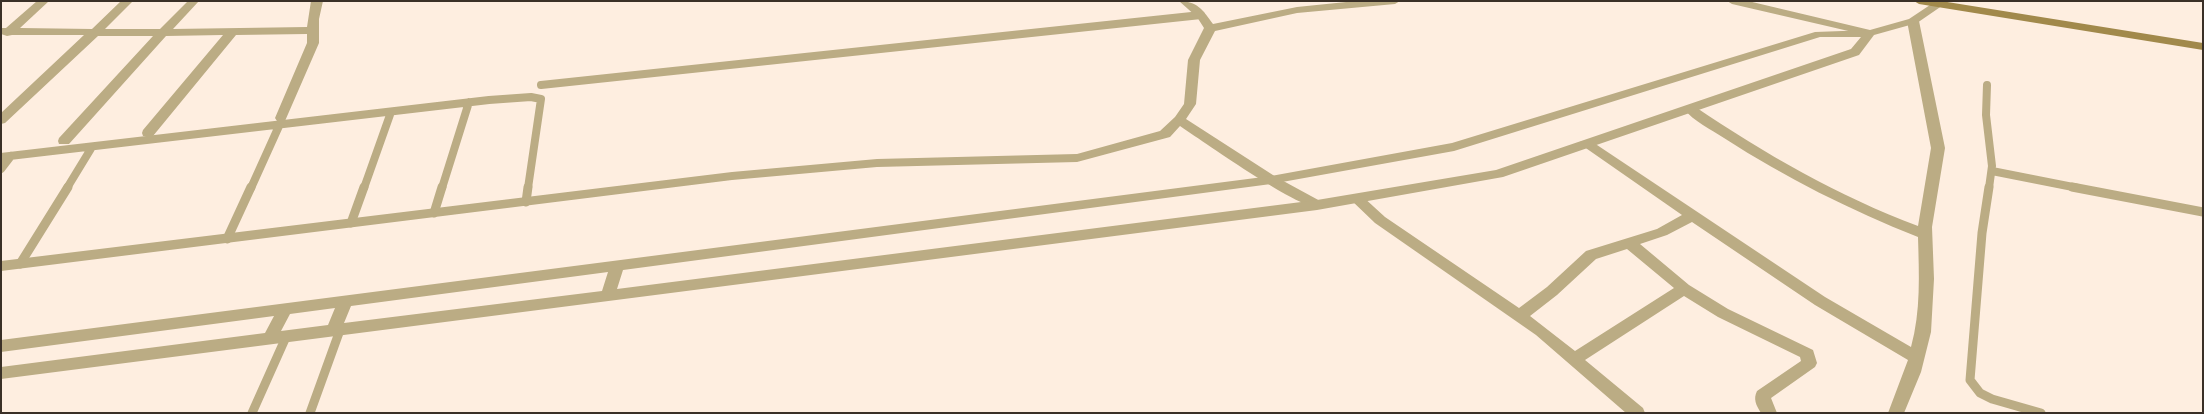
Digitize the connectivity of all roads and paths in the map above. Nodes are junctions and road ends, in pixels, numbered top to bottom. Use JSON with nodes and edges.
{"nodes":[{"id":1,"x":44,"y":1,"type":"edge"},
{"id":2,"x":128,"y":1,"type":"edge"},
{"id":3,"x":194,"y":1,"type":"edge"},
{"id":4,"x":317,"y":1,"type":"edge"},
{"id":5,"x":1184,"y":1,"type":"edge"},
{"id":6,"x":1395,"y":1,"type":"edge"},
{"id":7,"x":1732,"y":1,"type":"edge"},
{"id":8,"x":1919,"y":1,"type":"edge"},
{"id":9,"x":1941,"y":3,"type":"edge"},
{"id":10,"x":1201,"y":15,"type":"junction"},
{"id":11,"x":1913,"y":21,"type":"junction"},
{"id":12,"x":1210,"y":28,"type":"junction"},
{"id":13,"x":313,"y":30,"type":"junction"},
{"id":14,"x":95,"y":32,"type":"junction"},
{"id":15,"x":232,"y":32,"type":"junction"},
{"id":16,"x":163,"y":33,"type":"junction"},
{"id":17,"x":1870,"y":33,"type":"junction"},
{"id":18,"x":4,"y":34,"type":"edge"},
{"id":19,"x":2203,"y":47,"type":"edge"},
{"id":20,"x":540,"y":85,"type":"dead end"},
{"id":21,"x":1987,"y":85,"type":"dead end"},
{"id":22,"x":469,"y":102,"type":"junction"},
{"id":23,"x":1690,"y":109,"type":"junction"},
{"id":24,"x":392,"y":112,"type":"junction"},
{"id":25,"x":1,"y":120,"type":"edge"},
{"id":26,"x":1179,"y":120,"type":"junction"},
{"id":27,"x":280,"y":122,"type":"junction"},
{"id":28,"x":148,"y":133,"type":"dead end"},
{"id":29,"x":64,"y":141,"type":"dead end"},
{"id":30,"x":1586,"y":144,"type":"junction"},
{"id":31,"x":92,"y":147,"type":"junction"},
{"id":32,"x":11,"y":156,"type":"junction"},
{"id":33,"x":1,"y":157,"type":"edge"},
{"id":34,"x":1,"y":169,"type":"edge"},
{"id":35,"x":1992,"y":171,"type":"junction"},
{"id":36,"x":1271,"y":180,"type":"junction"},
{"id":37,"x":1357,"y":199,"type":"junction"},
{"id":38,"x":526,"y":202,"type":"junction"},
{"id":39,"x":1317,"y":205,"type":"junction"},
{"id":40,"x":2203,"y":212,"type":"edge"},
{"id":41,"x":434,"y":213,"type":"junction"},
{"id":42,"x":1694,"y":215,"type":"junction"},
{"id":43,"x":351,"y":223,"type":"junction"},
{"id":44,"x":1925,"y":234,"type":"junction"},
{"id":45,"x":227,"y":238,"type":"junction"},
{"id":46,"x":1628,"y":242,"type":"junction"},
{"id":47,"x":20,"y":264,"type":"junction"},
{"id":48,"x":1,"y":266,"type":"edge"},
{"id":49,"x":617,"y":266,"type":"junction"},
{"id":50,"x":1684,"y":289,"type":"junction"},
{"id":51,"x":608,"y":296,"type":"junction"},
{"id":52,"x":345,"y":301,"type":"junction"},
{"id":53,"x":284,"y":309,"type":"junction"},
{"id":54,"x":1519,"y":316,"type":"junction"},
{"id":55,"x":337,"y":330,"type":"junction"},
{"id":56,"x":286,"y":337,"type":"junction"},
{"id":57,"x":270,"y":339,"type":"junction"},
{"id":58,"x":1,"y":346,"type":"edge"},
{"id":59,"x":1916,"y":356,"type":"junction"},
{"id":60,"x":1574,"y":359,"type":"junction"},
{"id":61,"x":1,"y":373,"type":"edge"},
{"id":62,"x":252,"y":413,"type":"edge"},
{"id":63,"x":310,"y":413,"type":"edge"},
{"id":64,"x":1637,"y":413,"type":"edge"},
{"id":65,"x":1768,"y":413,"type":"edge"},
{"id":66,"x":1896,"y":413,"type":"edge"},
{"id":67,"x":2041,"y":413,"type":"edge"}],
"edges":[{"from":1,"to":18,"type":"street"},
{"from":2,"to":14,"type":"street"},
{"from":3,"to":16,"type":"street"},
{"from":4,"to":13,"type":"street"},
{"from":5,"to":10,"type":"street"},
{"from":6,"to":12,"type":"street"},
{"from":7,"to":17,"type":"street"},
{"from":8,"to":9,"type":"main road"},
{"from":9,"to":11,"type":"street"},
{"from":9,"to":19,"type":"main road"},
{"from":10,"to":12,"type":"street"},
{"from":10,"to":20,"type":"lane"},
{"from":11,"to":17,"type":"street"},
{"from":11,"to":44,"type":"street"},
{"from":12,"to":26,"type":"street"},
{"from":13,"to":15,"type":"street"},
{"from":13,"to":27,"type":"street"},
{"from":14,"to":16,"type":"street"},
{"from":14,"to":18,"type":"street"},
{"from":14,"to":25,"type":"street"},
{"from":15,"to":16,"type":"street"},
{"from":15,"to":28,"type":"street"},
{"from":16,"to":29,"type":"street"},
{"from":17,"to":23,"type":"street"},
{"from":17,"to":36,"type":"street"},
{"from":21,"to":35,"type":"lane"},
{"from":22,"to":24,"type":"lane"},
{"from":22,"to":38,"type":"lane"},
{"from":22,"to":41,"type":"lane"},
{"from":23,"to":30,"type":"street"},
{"from":23,"to":44,"type":"street"},
{"from":24,"to":27,"type":"lane"},
{"from":24,"to":43,"type":"lane"},
{"from":26,"to":36,"type":"street"},
{"from":26,"to":38,"type":"street"},
{"from":27,"to":31,"type":"lane"},
{"from":27,"to":45,"type":"lane"},
{"from":30,"to":37,"type":"street"},
{"from":30,"to":42,"type":"street"},
{"from":31,"to":32,"type":"lane"},
{"from":31,"to":47,"type":"lane"},
{"from":32,"to":33,"type":"lane"},
{"from":32,"to":34,"type":"lane"},
{"from":35,"to":40,"type":"lane"},
{"from":35,"to":67,"type":"lane"},
{"from":36,"to":39,"type":"street"},
{"from":36,"to":49,"type":"street"},
{"from":37,"to":39,"type":"street"},
{"from":37,"to":54,"type":"street"},
{"from":38,"to":41,"type":"street"},
{"from":39,"to":51,"type":"street"},
{"from":41,"to":43,"type":"street"},
{"from":42,"to":46,"type":"street"},
{"from":42,"to":59,"type":"street"},
{"from":43,"to":45,"type":"street"},
{"from":44,"to":59,"type":"street"},
{"from":45,"to":47,"type":"street"},
{"from":46,"to":50,"type":"street"},
{"from":46,"to":54,"type":"street"},
{"from":47,"to":48,"type":"street"},
{"from":49,"to":51,"type":"street"},
{"from":49,"to":52,"type":"street"},
{"from":50,"to":60,"type":"street"},
{"from":50,"to":65,"type":"street"},
{"from":51,"to":55,"type":"street"},
{"from":52,"to":53,"type":"street"},
{"from":52,"to":55,"type":"street"},
{"from":53,"to":57,"type":"street"},
{"from":53,"to":58,"type":"street"},
{"from":54,"to":60,"type":"street"},
{"from":55,"to":56,"type":"street"},
{"from":55,"to":63,"type":"lane"},
{"from":56,"to":57,"type":"street"},
{"from":56,"to":62,"type":"lane"},
{"from":57,"to":61,"type":"street"},
{"from":59,"to":66,"type":"street"},
{"from":60,"to":64,"type":"street"}]}
